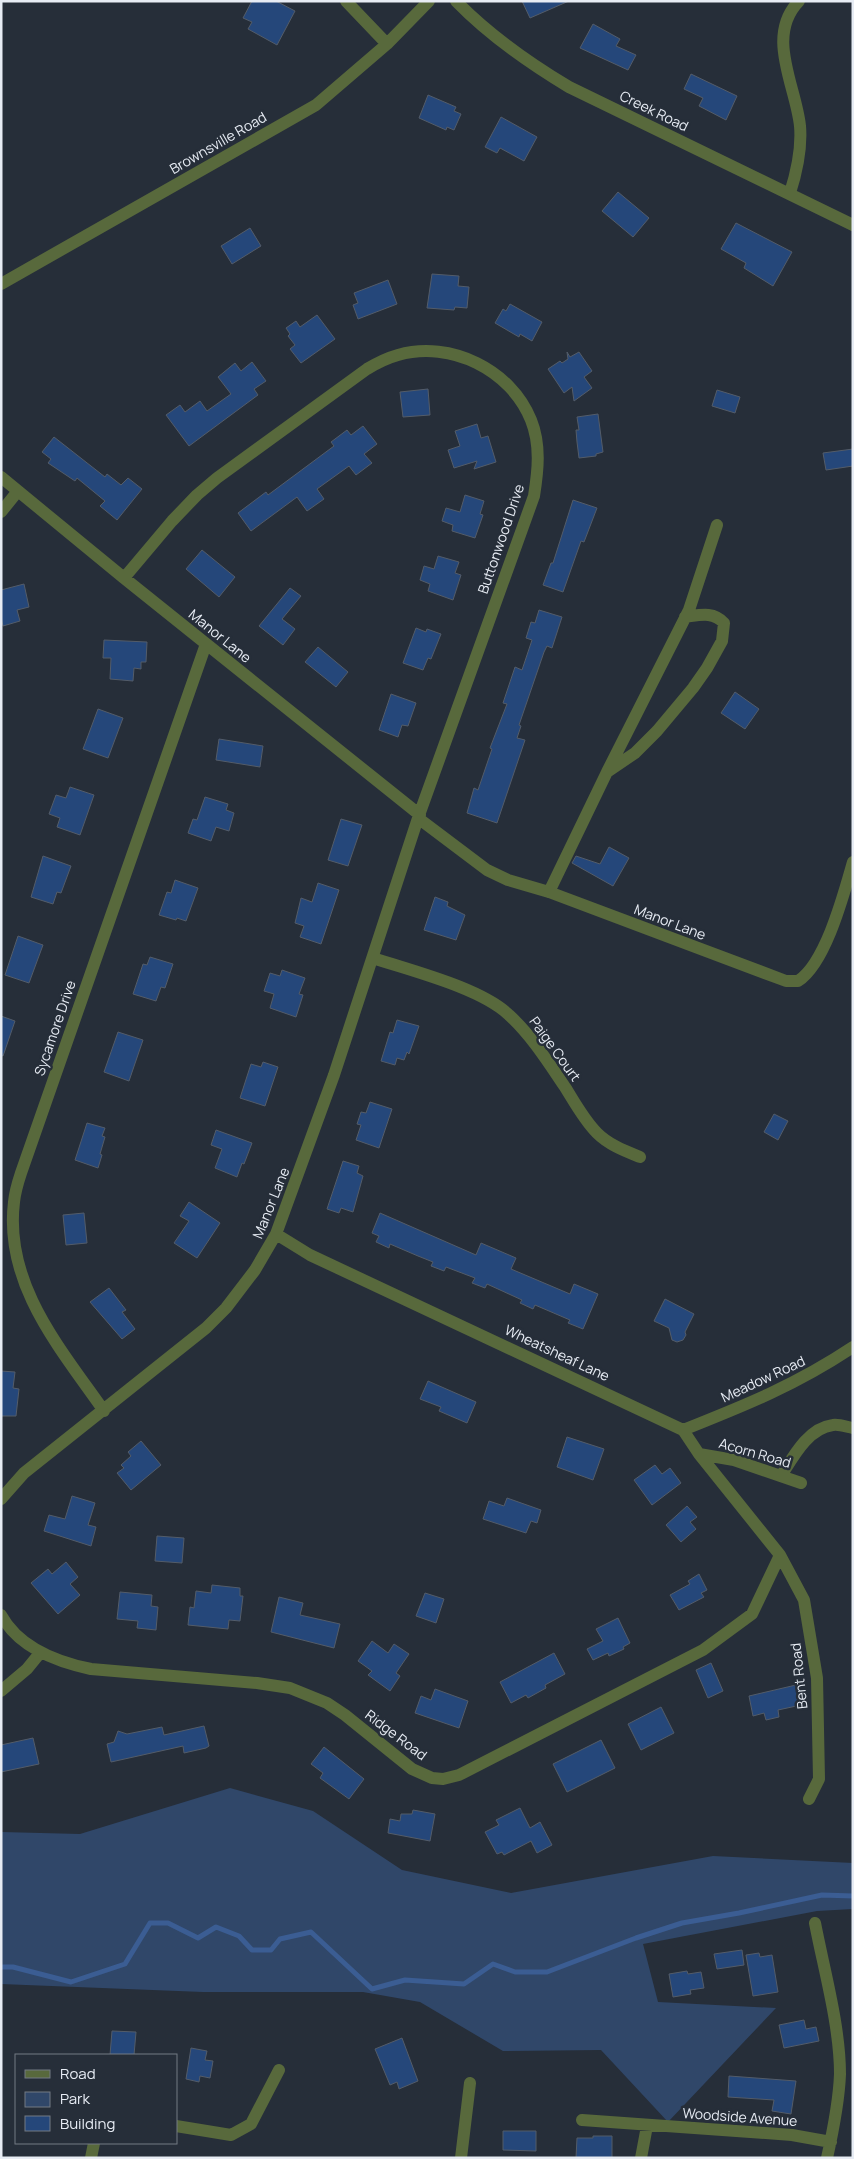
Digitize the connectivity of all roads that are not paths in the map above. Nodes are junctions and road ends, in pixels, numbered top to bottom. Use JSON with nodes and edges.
{"nodes":[{"id":1,"x":346,"y":1,"type":"edge"},
{"id":2,"x":429,"y":1,"type":"edge"},
{"id":3,"x":456,"y":1,"type":"edge"},
{"id":4,"x":799,"y":1,"type":"edge"},
{"id":5,"x":387,"y":44,"type":"junction"},
{"id":6,"x":790,"y":193,"type":"junction"},
{"id":7,"x":853,"y":225,"type":"edge"},
{"id":8,"x":1,"y":284,"type":"edge"},
{"id":9,"x":1,"y":477,"type":"edge"},
{"id":10,"x":18,"y":492,"type":"junction"},
{"id":11,"x":1,"y":512,"type":"edge"},
{"id":12,"x":717,"y":525,"type":"dead end"},
{"id":13,"x":124,"y":578,"type":"junction"},
{"id":14,"x":686,"y":617,"type":"junction"},
{"id":15,"x":206,"y":644,"type":"junction"},
{"id":16,"x":607,"y":772,"type":"junction"},
{"id":17,"x":419,"y":816,"type":"junction"},
{"id":18,"x":853,"y":862,"type":"edge"},
{"id":19,"x":548,"y":892,"type":"junction"},
{"id":20,"x":373,"y":958,"type":"junction"},
{"id":21,"x":640,"y":1157,"type":"dead end"},
{"id":22,"x":276,"y":1234,"type":"junction"},
{"id":23,"x":853,"y":1347,"type":"edge"},
{"id":24,"x":104,"y":1410,"type":"junction"},
{"id":25,"x":853,"y":1428,"type":"edge"},
{"id":26,"x":683,"y":1430,"type":"junction"},
{"id":27,"x":699,"y":1454,"type":"junction"},
{"id":28,"x":781,"y":1476,"type":"junction"},
{"id":29,"x":801,"y":1483,"type":"dead end"},
{"id":30,"x":1,"y":1499,"type":"edge"},
{"id":31,"x":780,"y":1555,"type":"junction"},
{"id":32,"x":1,"y":1615,"type":"edge"},
{"id":33,"x":40,"y":1653,"type":"junction"},
{"id":34,"x":1,"y":1691,"type":"edge"},
{"id":35,"x":809,"y":1799,"type":"dead end"},
{"id":36,"x":815,"y":1923,"type":"dead end"},
{"id":37,"x":279,"y":2070,"type":"dead end"},
{"id":38,"x":470,"y":2083,"type":"dead end"},
{"id":39,"x":582,"y":2120,"type":"dead end"},
{"id":40,"x":178,"y":2126,"type":"edge"},
{"id":41,"x":647,"y":2126,"type":"junction"},
{"id":42,"x":830,"y":2142,"type":"junction"},
{"id":43,"x":94,"y":2144,"type":"edge"},
{"id":44,"x":91,"y":2158,"type":"edge"},
{"id":45,"x":461,"y":2158,"type":"edge"},
{"id":46,"x":641,"y":2158,"type":"edge"},
{"id":47,"x":827,"y":2158,"type":"edge"}],
"edges":[{"from":1,"to":5,"type":"street"},
{"from":2,"to":5,"type":"street","name":"Brownsville Road"},
{"from":3,"to":6,"type":"street","name":"Creek Road"},
{"from":4,"to":6,"type":"street"},
{"from":5,"to":8,"type":"street","name":"Brownsville Road"},
{"from":6,"to":7,"type":"street","name":"Creek Road"},
{"from":9,"to":10,"type":"street","name":"Manor Lane"},
{"from":10,"to":11,"type":"street"},
{"from":10,"to":13,"type":"street","name":"Manor Lane"},
{"from":12,"to":14,"type":"street"},
{"from":13,"to":15,"type":"street","name":"Manor Lane"},
{"from":13,"to":17,"type":"street","name":"Buttonwood Drive"},
{"from":14,"to":16,"type":"street"},
{"from":14,"to":16,"type":"street"},
{"from":15,"to":17,"type":"street","name":"Manor Lane"},
{"from":15,"to":24,"type":"street","name":"Sycamore Drive"},
{"from":16,"to":19,"type":"street"},
{"from":17,"to":19,"type":"street","name":"Manor Lane"},
{"from":17,"to":20,"type":"street","name":"Manor Lane"},
{"from":18,"to":19,"type":"street","name":"Manor Lane"},
{"from":20,"to":21,"type":"street","name":"Paige Court"},
{"from":20,"to":22,"type":"street","name":"Manor Lane"},
{"from":22,"to":24,"type":"street","name":"Manor Lane"},
{"from":22,"to":26,"type":"street","name":"Wheatsheaf Lane"},
{"from":23,"to":26,"type":"street","name":"Meadow Road"},
{"from":24,"to":30,"type":"street","name":"Manor Lane"},
{"from":25,"to":28,"type":"street"},
{"from":26,"to":27,"type":"street"},
{"from":27,"to":28,"type":"street","name":"Acorn Road"},
{"from":27,"to":31,"type":"street"},
{"from":28,"to":29,"type":"street","name":"Acorn Road"},
{"from":31,"to":33,"type":"street","name":"Ridge Road"},
{"from":31,"to":35,"type":"street","name":"Bent Road"},
{"from":32,"to":33,"type":"street"},
{"from":33,"to":34,"type":"street"},
{"from":36,"to":42,"type":"street"},
{"from":37,"to":40,"type":"street"},
{"from":38,"to":45,"type":"street"},
{"from":39,"to":41,"type":"street","name":"Woodside Avenue"},
{"from":41,"to":42,"type":"street","name":"Woodside Avenue"},
{"from":41,"to":46,"type":"street"},
{"from":42,"to":47,"type":"street"},
{"from":43,"to":44,"type":"street"}]}
